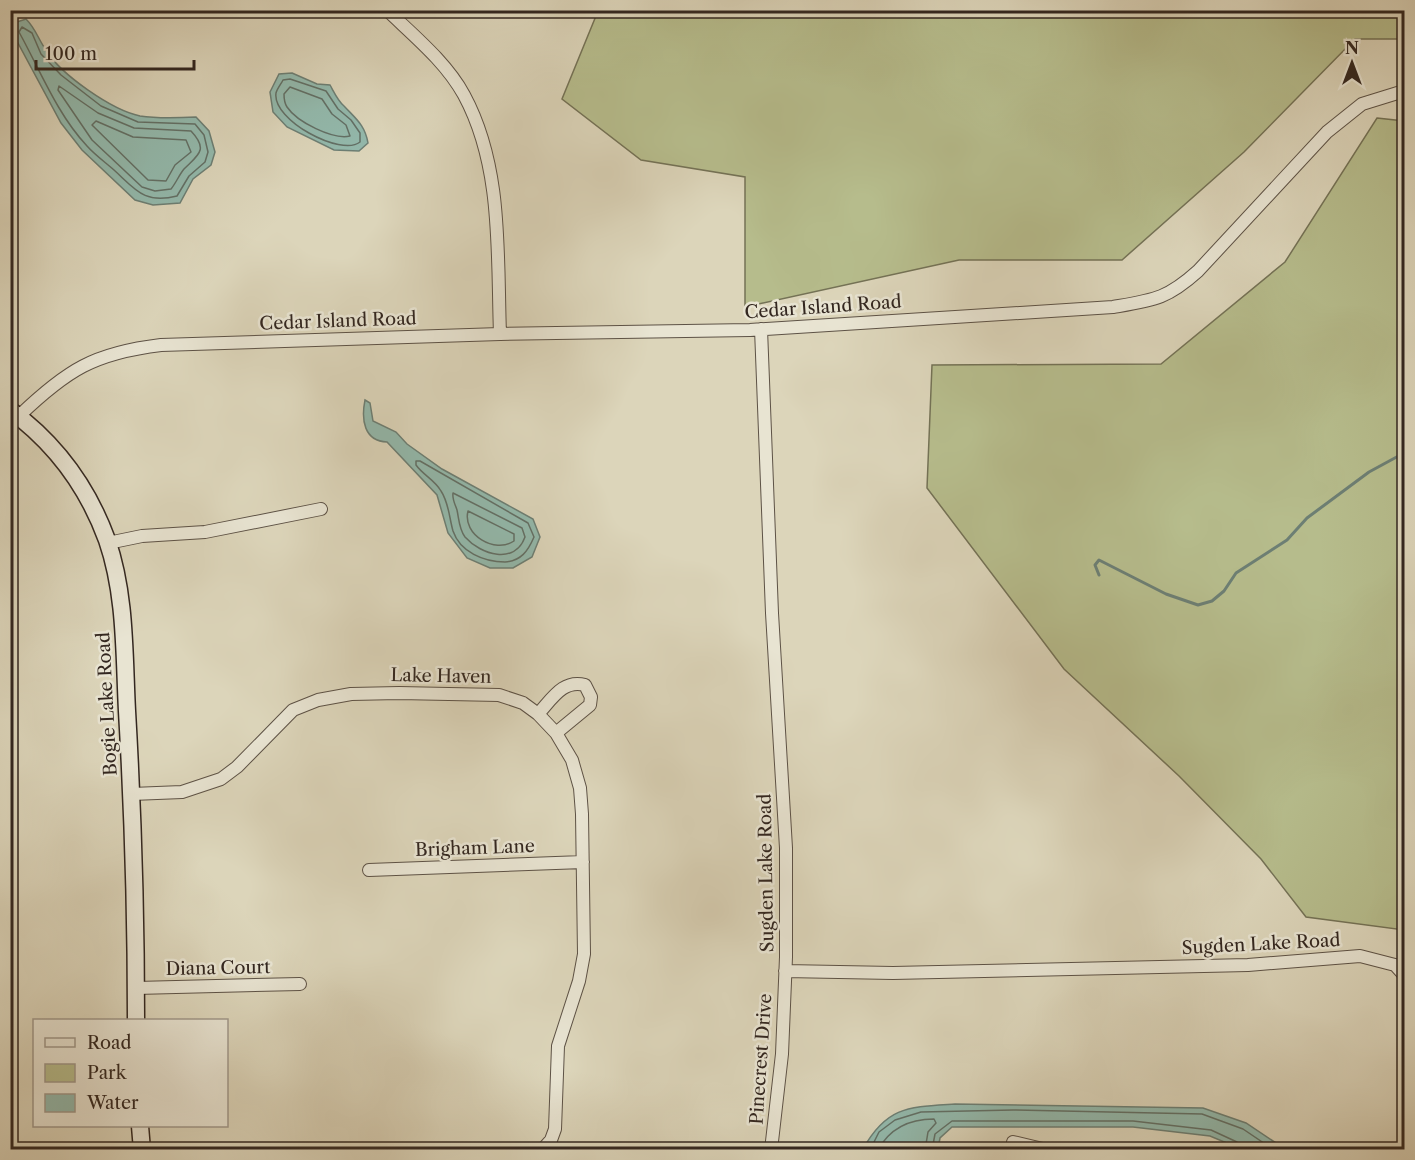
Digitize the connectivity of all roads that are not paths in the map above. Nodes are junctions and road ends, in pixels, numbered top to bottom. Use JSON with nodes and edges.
{"nodes":[{"id":1,"x":387,"y":10,"type":"edge"},
{"id":2,"x":1404,"y":91,"type":"edge"},
{"id":3,"x":761,"y":329,"type":"junction"},
{"id":4,"x":500,"y":334,"type":"junction"},
{"id":5,"x":161,"y":345,"type":"joint"},
{"id":6,"x":15,"y":413,"type":"edge"},
{"id":7,"x":321,"y":509,"type":"dead end"},
{"id":8,"x":108,"y":543,"type":"junction"},
{"id":9,"x":538,"y":714,"type":"junction"},
{"id":10,"x":556,"y":733,"type":"junction"},
{"id":11,"x":132,"y":794,"type":"junction"},
{"id":12,"x":583,"y":862,"type":"junction"},
{"id":13,"x":369,"y":870,"type":"dead end"},
{"id":14,"x":785,"y":971,"type":"junction"},
{"id":15,"x":1404,"y":975,"type":"edge"},
{"id":16,"x":300,"y":984,"type":"dead end"},
{"id":17,"x":136,"y":988,"type":"junction"},
{"id":18,"x":136,"y":1019,"type":"edge"},
{"id":19,"x":140,"y":1127,"type":"edge"},
{"id":20,"x":1013,"y":1142,"type":"dead end"},
{"id":21,"x":141,"y":1149,"type":"edge"},
{"id":22,"x":542,"y":1149,"type":"edge"},
{"id":23,"x":771,"y":1149,"type":"edge"},
{"id":24,"x":1047,"y":1149,"type":"edge"}],
"edges":[{"from":1,"to":4,"type":"street"},
{"from":2,"to":3,"type":"street","name":"Cedar Island Road"},
{"from":3,"to":4,"type":"street","name":"Cedar Island Road"},
{"from":3,"to":14,"type":"street","name":"Sugden Lake Road"},
{"from":4,"to":5,"type":"street","name":"Cedar Island Road"},
{"from":5,"to":6,"type":"street","name":"Bogie Lake Road"},
{"from":6,"to":8,"type":"main road","name":"Bogie Lake Road"},
{"from":7,"to":8,"type":"street"},
{"from":8,"to":11,"type":"main road","name":"Bogie Lake Road"},
{"from":9,"to":10,"type":"street","name":"Lake Haven"},
{"from":9,"to":10,"type":"street"},
{"from":9,"to":11,"type":"street","name":"Lake Haven"},
{"from":10,"to":12,"type":"street","name":"Lake Haven"},
{"from":11,"to":17,"type":"main road","name":"Bogie Lake Road"},
{"from":12,"to":13,"type":"street","name":"Brigham Lane"},
{"from":12,"to":22,"type":"street","name":"Lake Haven"},
{"from":14,"to":15,"type":"street","name":"Sugden Lake Road"},
{"from":14,"to":23,"type":"street","name":"Pinecrest Drive"},
{"from":16,"to":17,"type":"street","name":"Diana Court"},
{"from":17,"to":18,"type":"main road","name":"Bogie Lake Road"},
{"from":19,"to":21,"type":"main road"},
{"from":20,"to":24,"type":"street"}]}
